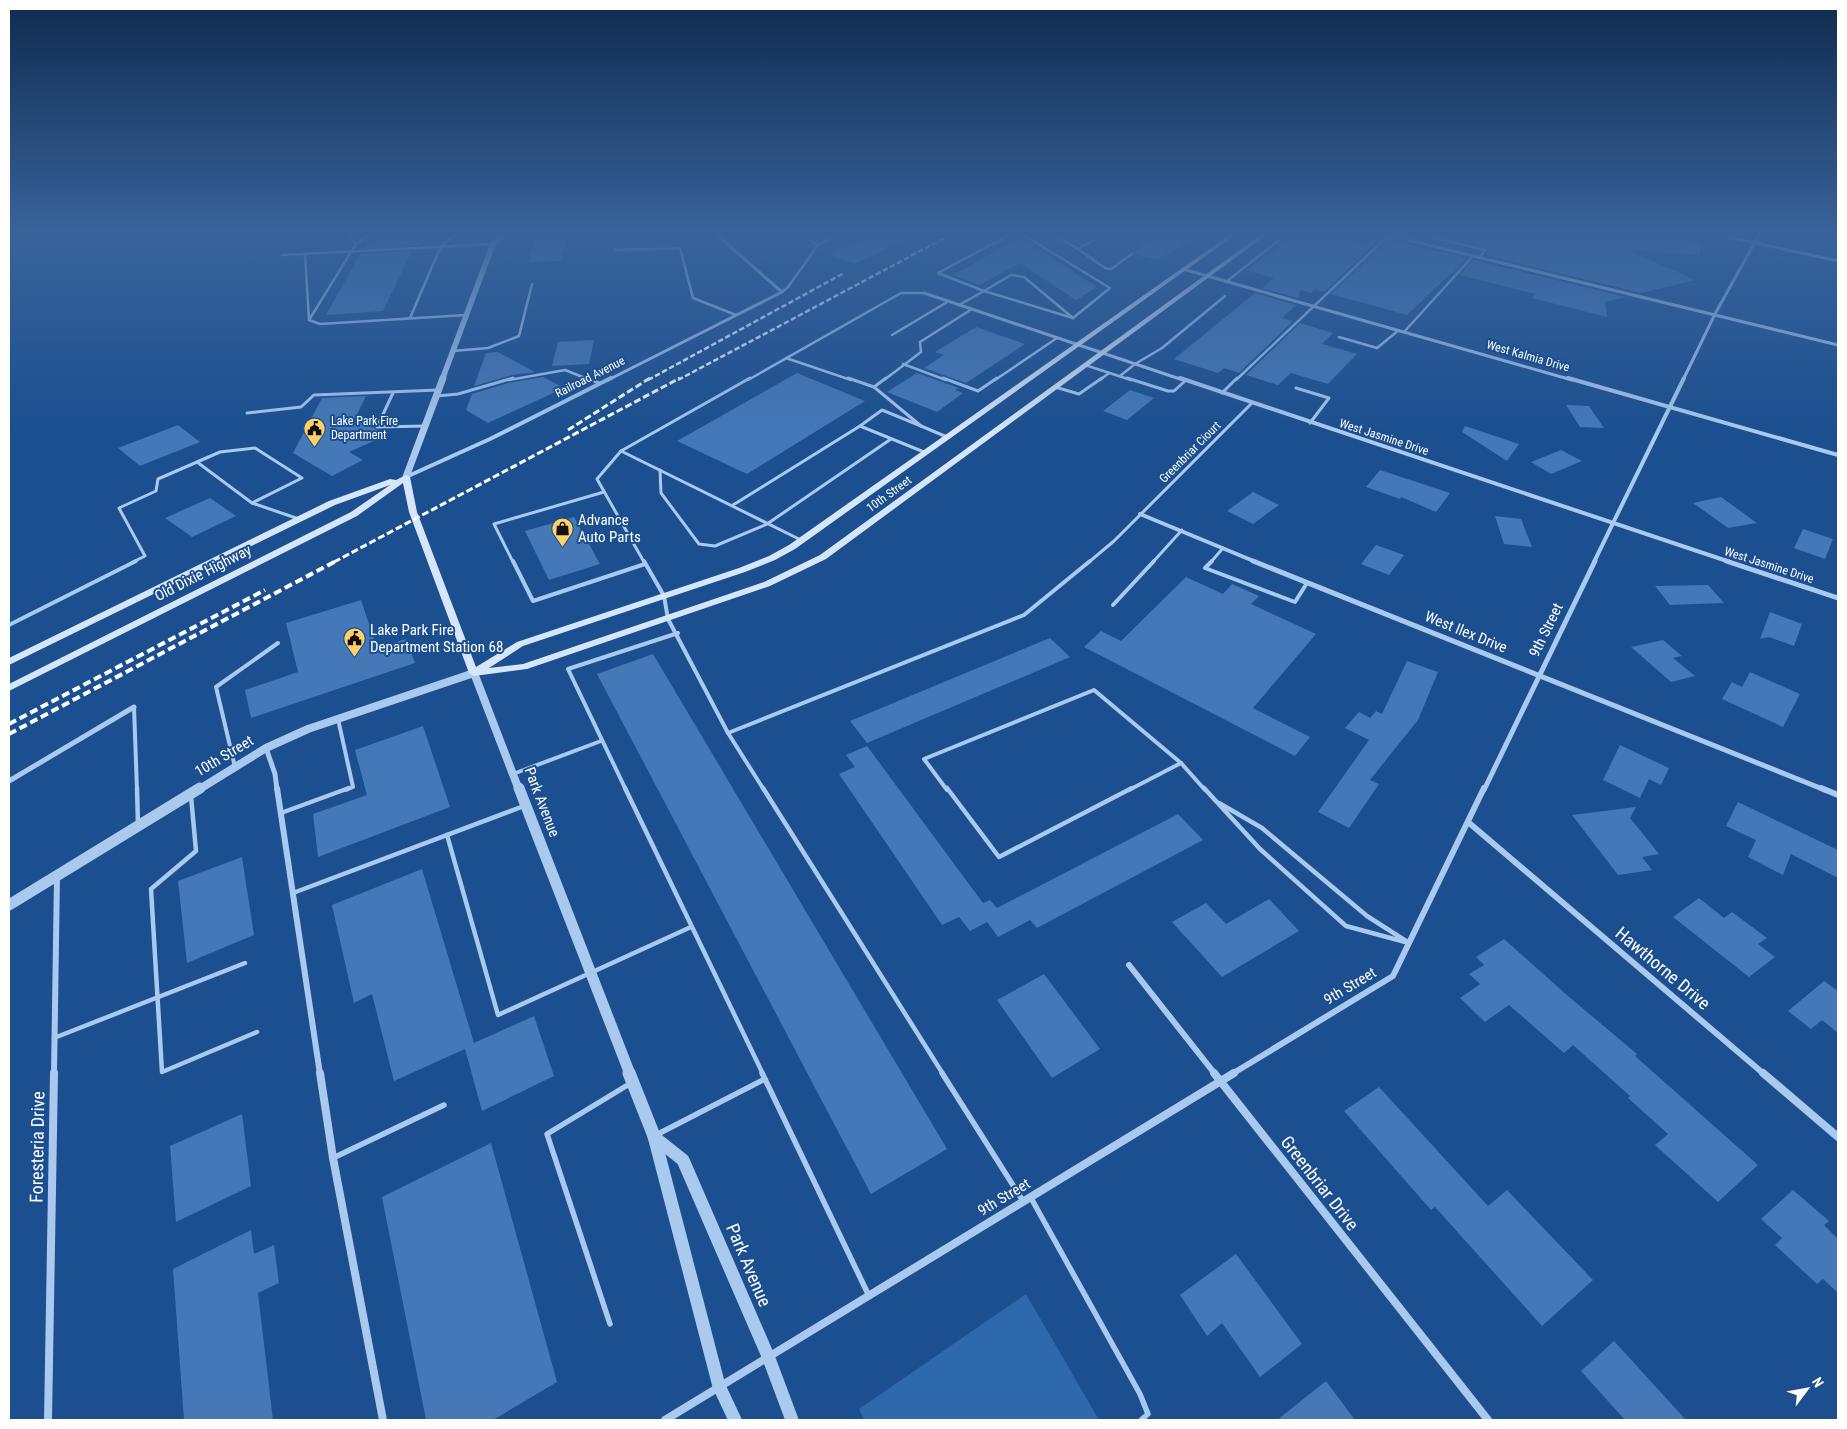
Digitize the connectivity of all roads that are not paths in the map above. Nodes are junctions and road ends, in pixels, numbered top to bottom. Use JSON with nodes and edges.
{"nodes":[{"id":1,"x":308,"y":300,"type":"edge"},
{"id":2,"x":322,"y":300,"type":"edge"},
{"id":3,"x":418,"y":300,"type":"edge"},
{"id":4,"x":472,"y":300,"type":"edge"},
{"id":5,"x":528,"y":300,"type":"edge"},
{"id":6,"x":697,"y":300,"type":"edge"},
{"id":7,"x":767,"y":300,"type":"edge"},
{"id":8,"x":891,"y":300,"type":"edge"},
{"id":9,"x":945,"y":300,"type":"edge"},
{"id":10,"x":968,"y":300,"type":"edge"},
{"id":11,"x":1012,"y":300,"type":"edge"},
{"id":12,"x":1051,"y":300,"type":"edge"},
{"id":13,"x":1095,"y":300,"type":"edge"},
{"id":14,"x":1140,"y":300,"type":"edge"},
{"id":15,"x":1174,"y":300,"type":"edge"},
{"id":16,"x":1220,"y":300,"type":"edge"},
{"id":17,"x":1289,"y":300,"type":"edge"},
{"id":18,"x":1319,"y":300,"type":"edge"},
{"id":19,"x":1434,"y":300,"type":"edge"},
{"id":20,"x":1656,"y":300,"type":"edge"},
{"id":21,"x":1723,"y":300,"type":"edge"},
{"id":22,"x":949,"y":301,"type":"junction"},
{"id":23,"x":959,"y":305,"type":"junction"},
{"id":24,"x":1312,"y":306,"type":"junction"},
{"id":25,"x":972,"y":309,"type":"junction"},
{"id":26,"x":466,"y":314,"type":"junction"},
{"id":27,"x":1715,"y":314,"type":"junction"},
{"id":28,"x":736,"y":315,"type":"junction"},
{"id":29,"x":410,"y":318,"type":"junction"},
{"id":30,"x":1072,"y":318,"type":"junction"},
{"id":31,"x":310,"y":320,"type":"junction"},
{"id":32,"x":1398,"y":330,"type":"junction"},
{"id":33,"x":1404,"y":332,"type":"junction"},
{"id":34,"x":892,"y":335,"type":"dead end"},
{"id":35,"x":1339,"y":336,"type":"dead end"},
{"id":36,"x":1057,"y":338,"type":"junction"},
{"id":37,"x":1838,"y":344,"type":"edge"},
{"id":38,"x":1077,"y":345,"type":"junction"},
{"id":39,"x":453,"y":351,"type":"junction"},
{"id":40,"x":1100,"y":353,"type":"junction"},
{"id":41,"x":786,"y":358,"type":"junction"},
{"id":42,"x":903,"y":364,"type":"junction"},
{"id":43,"x":1135,"y":364,"type":"junction"},
{"id":44,"x":1085,"y":365,"type":"junction"},
{"id":45,"x":1109,"y":373,"type":"junction"},
{"id":46,"x":1120,"y":376,"type":"junction"},
{"id":47,"x":1185,"y":381,"type":"junction"},
{"id":48,"x":599,"y":383,"type":"junction"},
{"id":49,"x":874,"y":387,"type":"junction"},
{"id":50,"x":1055,"y":387,"type":"junction"},
{"id":51,"x":1296,"y":388,"type":"dead end"},
{"id":52,"x":393,"y":392,"type":"junction"},
{"id":53,"x":437,"y":393,"type":"junction"},
{"id":54,"x":1222,"y":394,"type":"junction"},
{"id":55,"x":1252,"y":403,"type":"junction"},
{"id":56,"x":1670,"y":407,"type":"junction"},
{"id":57,"x":247,"y":413,"type":"dead end"},
{"id":58,"x":1310,"y":422,"type":"junction"},
{"id":59,"x":425,"y":426,"type":"junction"},
{"id":60,"x":860,"y":426,"type":"junction"},
{"id":61,"x":921,"y":426,"type":"junction"},
{"id":62,"x":946,"y":437,"type":"junction"},
{"id":63,"x":891,"y":438,"type":"junction"},
{"id":64,"x":621,"y":451,"type":"junction"},
{"id":65,"x":924,"y":452,"type":"junction"},
{"id":66,"x":1838,"y":455,"type":"edge"},
{"id":67,"x":197,"y":462,"type":"junction"},
{"id":68,"x":660,"y":470,"type":"junction"},
{"id":69,"x":406,"y":477,"type":"junction"},
{"id":70,"x":604,"y":492,"type":"junction"},
{"id":71,"x":252,"y":503,"type":"junction"},
{"id":72,"x":734,"y":505,"type":"junction"},
{"id":73,"x":1140,"y":514,"type":"junction"},
{"id":74,"x":299,"y":519,"type":"junction"},
{"id":75,"x":1613,"y":523,"type":"junction"},
{"id":76,"x":767,"y":524,"type":"junction"},
{"id":77,"x":1182,"y":530,"type":"junction"},
{"id":78,"x":801,"y":540,"type":"junction"},
{"id":79,"x":1223,"y":548,"type":"junction"},
{"id":80,"x":645,"y":564,"type":"junction"},
{"id":81,"x":1307,"y":583,"type":"junction"},
{"id":82,"x":664,"y":596,"type":"junction"},
{"id":83,"x":1838,"y":598,"type":"edge"},
{"id":84,"x":1113,"y":606,"type":"dead end"},
{"id":85,"x":668,"y":619,"type":"junction"},
{"id":86,"x":9,"y":625,"type":"edge"},
{"id":87,"x":678,"y":633,"type":"junction"},
{"id":88,"x":278,"y":643,"type":"dead end"},
{"id":89,"x":9,"y":662,"type":"edge"},
{"id":90,"x":474,"y":673,"type":"junction"},
{"id":91,"x":1539,"y":675,"type":"junction"},
{"id":92,"x":9,"y":688,"type":"edge"},
{"id":93,"x":134,"y":707,"type":"joint"},
{"id":94,"x":338,"y":718,"type":"junction"},
{"id":95,"x":728,"y":733,"type":"junction"},
{"id":96,"x":601,"y":740,"type":"junction"},
{"id":97,"x":266,"y":748,"type":"junction"},
{"id":98,"x":1181,"y":763,"type":"junction"},
{"id":99,"x":236,"y":767,"type":"junction"},
{"id":100,"x":513,"y":774,"type":"junction"},
{"id":101,"x":9,"y":781,"type":"edge"},
{"id":102,"x":191,"y":794,"type":"junction"},
{"id":103,"x":1838,"y":795,"type":"edge"},
{"id":104,"x":1215,"y":801,"type":"junction"},
{"id":105,"x":526,"y":805,"type":"junction"},
{"id":106,"x":281,"y":812,"type":"junction"},
{"id":107,"x":1468,"y":822,"type":"junction"},
{"id":108,"x":138,"y":826,"type":"junction"},
{"id":109,"x":448,"y":835,"type":"junction"},
{"id":110,"x":57,"y":875,"type":"junction"},
{"id":111,"x":293,"y":893,"type":"junction"},
{"id":112,"x":9,"y":905,"type":"edge"},
{"id":113,"x":691,"y":927,"type":"junction"},
{"id":114,"x":1409,"y":943,"type":"junction"},
{"id":115,"x":245,"y":963,"type":"dead end"},
{"id":116,"x":1129,"y":965,"type":"dead end"},
{"id":117,"x":591,"y":973,"type":"junction"},
{"id":118,"x":158,"y":997,"type":"junction"},
{"id":119,"x":257,"y":1032,"type":"dead end"},
{"id":120,"x":54,"y":1038,"type":"junction"},
{"id":121,"x":765,"y":1079,"type":"junction"},
{"id":122,"x":1221,"y":1081,"type":"junction"},
{"id":123,"x":633,"y":1082,"type":"junction"},
{"id":124,"x":444,"y":1105,"type":"dead end"},
{"id":125,"x":654,"y":1136,"type":"junction"},
{"id":126,"x":1838,"y":1137,"type":"edge"},
{"id":127,"x":333,"y":1158,"type":"junction"},
{"id":128,"x":1030,"y":1197,"type":"junction"},
{"id":129,"x":1023,"y":1201,"type":"junction"},
{"id":130,"x":869,"y":1296,"type":"junction"},
{"id":131,"x":610,"y":1324,"type":"dead end"},
{"id":132,"x":768,"y":1356,"type":"junction"},
{"id":133,"x":719,"y":1386,"type":"junction"},
{"id":134,"x":48,"y":1420,"type":"edge"},
{"id":135,"x":383,"y":1420,"type":"edge"},
{"id":136,"x":665,"y":1420,"type":"edge"},
{"id":137,"x":734,"y":1420,"type":"edge"},
{"id":138,"x":792,"y":1420,"type":"edge"},
{"id":139,"x":1141,"y":1420,"type":"edge"},
{"id":140,"x":1488,"y":1420,"type":"edge"}],
"edges":[{"from":1,"to":31,"type":"lane"},
{"from":2,"to":31,"type":"lane"},
{"from":3,"to":29,"type":"lane"},
{"from":4,"to":26,"type":"street"},
{"from":5,"to":39,"type":"lane"},
{"from":6,"to":28,"type":"lane"},
{"from":7,"to":28,"type":"street","name":"Railroad Avenue"},
{"from":8,"to":41,"type":"lane"},
{"from":9,"to":22,"type":"street","name":"West Jasmine Drive"},
{"from":10,"to":23,"type":"lane"},
{"from":11,"to":30,"type":"lane"},
{"from":12,"to":30,"type":"lane"},
{"from":13,"to":30,"type":"lane"},
{"from":14,"to":38,"type":"main road","name":"10th Street"},
{"from":15,"to":40,"type":"main road","name":"10th Street"},
{"from":16,"to":43,"type":"lane"},
{"from":17,"to":24,"type":"street","name":"West Kalmia Drive"},
{"from":18,"to":24,"type":"lane"},
{"from":19,"to":33,"type":"lane"},
{"from":20,"to":27,"type":"street"},
{"from":21,"to":27,"type":"street","name":"9th Street"},
{"from":22,"to":23,"type":"street","name":"West Jasmine Drive"},
{"from":22,"to":34,"type":"lane"},
{"from":23,"to":25,"type":"street","name":"West Jasmine Drive"},
{"from":24,"to":32,"type":"street","name":"West Kalmia Drive"},
{"from":24,"to":54,"type":"lane"},
{"from":25,"to":36,"type":"street","name":"West Jasmine Drive"},
{"from":25,"to":42,"type":"lane"},
{"from":26,"to":29,"type":"lane"},
{"from":26,"to":39,"type":"street"},
{"from":27,"to":37,"type":"street"},
{"from":27,"to":56,"type":"street","name":"9th Street"},
{"from":28,"to":48,"type":"street","name":"Railroad Avenue"},
{"from":29,"to":31,"type":"lane"},
{"from":32,"to":33,"type":"street","name":"West Kalmia Drive"},
{"from":32,"to":35,"type":"lane"},
{"from":33,"to":56,"type":"street","name":"West Kalmia Drive"},
{"from":36,"to":38,"type":"street","name":"West Jasmine Drive"},
{"from":36,"to":42,"type":"lane"},
{"from":38,"to":40,"type":"street","name":"West Jasmine Drive"},
{"from":38,"to":62,"type":"main road","name":"10th Street"},
{"from":39,"to":53,"type":"street"},
{"from":40,"to":43,"type":"street","name":"West Jasmine Drive"},
{"from":40,"to":44,"type":"main road","name":"10th Street"},
{"from":41,"to":49,"type":"lane"},
{"from":41,"to":64,"type":"lane"},
{"from":42,"to":49,"type":"lane"},
{"from":43,"to":46,"type":"lane"},
{"from":43,"to":47,"type":"street","name":"West Jasmine Drive"},
{"from":44,"to":45,"type":"lane"},
{"from":44,"to":50,"type":"main road","name":"10th Street"},
{"from":45,"to":46,"type":"lane"},
{"from":45,"to":50,"type":"lane"},
{"from":46,"to":47,"type":"lane"},
{"from":47,"to":54,"type":"street","name":"West Jasmine Drive"},
{"from":48,"to":53,"type":"lane"},
{"from":48,"to":69,"type":"street","name":"Railroad Avenue"},
{"from":49,"to":61,"type":"lane"},
{"from":50,"to":85,"type":"main road","name":"10th Street"},
{"from":51,"to":58,"type":"lane"},
{"from":52,"to":53,"type":"lane"},
{"from":52,"to":57,"type":"lane"},
{"from":52,"to":59,"type":"lane"},
{"from":53,"to":59,"type":"street"},
{"from":54,"to":55,"type":"street","name":"West Jasmine Drive"},
{"from":55,"to":58,"type":"street","name":"West Jasmine Drive"},
{"from":55,"to":73,"type":"lane","name":"Greenbriar Ciourt"},
{"from":56,"to":66,"type":"street","name":"West Kalmia Drive"},
{"from":56,"to":75,"type":"street","name":"9th Street"},
{"from":58,"to":75,"type":"street","name":"West Jasmine Drive"},
{"from":59,"to":69,"type":"street"},
{"from":60,"to":61,"type":"lane"},
{"from":60,"to":63,"type":"lane"},
{"from":60,"to":72,"type":"lane"},
{"from":61,"to":62,"type":"lane"},
{"from":62,"to":65,"type":"main road","name":"10th Street"},
{"from":63,"to":65,"type":"lane"},
{"from":63,"to":76,"type":"lane"},
{"from":64,"to":68,"type":"lane"},
{"from":64,"to":70,"type":"lane"},
{"from":65,"to":78,"type":"main road","name":"10th Street"},
{"from":67,"to":71,"type":"lane"},
{"from":67,"to":71,"type":"lane"},
{"from":67,"to":86,"type":"lane"},
{"from":68,"to":72,"type":"lane"},
{"from":68,"to":76,"type":"lane"},
{"from":69,"to":74,"type":"main road","name":"Old Dixie Highway"},
{"from":69,"to":90,"type":"main road","name":"Park Avenue"},
{"from":69,"to":92,"type":"main road","name":"Old Dixie Highway"},
{"from":70,"to":80,"type":"lane"},
{"from":70,"to":80,"type":"lane"},
{"from":71,"to":74,"type":"lane"},
{"from":72,"to":76,"type":"lane"},
{"from":73,"to":77,"type":"street","name":"West Ilex Drive"},
{"from":73,"to":95,"type":"lane","name":"Greenbriar Ciourt"},
{"from":74,"to":89,"type":"main road","name":"Old Dixie Highway"},
{"from":75,"to":83,"type":"street","name":"West Jasmine Drive"},
{"from":75,"to":91,"type":"street","name":"9th Street"},
{"from":76,"to":78,"type":"lane"},
{"from":77,"to":79,"type":"street","name":"West Ilex Drive"},
{"from":77,"to":84,"type":"lane"},
{"from":78,"to":82,"type":"main road","name":"10th Street"},
{"from":79,"to":81,"type":"street","name":"West Ilex Drive"},
{"from":79,"to":81,"type":"lane"},
{"from":80,"to":82,"type":"lane"},
{"from":81,"to":91,"type":"street","name":"West Ilex Drive"},
{"from":82,"to":85,"type":"lane"},
{"from":82,"to":90,"type":"main road","name":"10th Street"},
{"from":85,"to":87,"type":"lane"},
{"from":85,"to":90,"type":"main road","name":"10th Street"},
{"from":87,"to":95,"type":"lane"},
{"from":87,"to":96,"type":"lane"},
{"from":88,"to":99,"type":"lane"},
{"from":90,"to":94,"type":"street","name":"10th Street"},
{"from":90,"to":100,"type":"street","name":"Park Avenue"},
{"from":91,"to":103,"type":"street","name":"West Ilex Drive"},
{"from":91,"to":107,"type":"street","name":"9th Street"},
{"from":93,"to":101,"type":"street"},
{"from":93,"to":108,"type":"lane"},
{"from":94,"to":97,"type":"street","name":"10th Street"},
{"from":94,"to":106,"type":"lane"},
{"from":95,"to":129,"type":"lane"},
{"from":96,"to":100,"type":"lane"},
{"from":96,"to":113,"type":"lane"},
{"from":97,"to":99,"type":"street","name":"10th Street"},
{"from":97,"to":106,"type":"street"},
{"from":98,"to":98,"type":"lane"},
{"from":98,"to":104,"type":"lane"},
{"from":99,"to":102,"type":"street","name":"10th Street"},
{"from":100,"to":105,"type":"street","name":"Park Avenue"},
{"from":102,"to":108,"type":"street","name":"10th Street"},
{"from":102,"to":118,"type":"lane"},
{"from":104,"to":114,"type":"lane"},
{"from":104,"to":114,"type":"lane"},
{"from":105,"to":109,"type":"lane"},
{"from":105,"to":117,"type":"street","name":"Park Avenue"},
{"from":106,"to":111,"type":"street"},
{"from":107,"to":114,"type":"street","name":"9th Street"},
{"from":107,"to":126,"type":"street","name":"Hawthorne Drive"},
{"from":108,"to":110,"type":"street","name":"10th Street"},
{"from":109,"to":111,"type":"lane"},
{"from":109,"to":117,"type":"lane"},
{"from":110,"to":112,"type":"street","name":"10th Street"},
{"from":110,"to":120,"type":"street","name":"Foresteria Drive"},
{"from":111,"to":127,"type":"street"},
{"from":113,"to":117,"type":"lane"},
{"from":113,"to":121,"type":"lane"},
{"from":114,"to":122,"type":"street","name":"9th Street"},
{"from":115,"to":118,"type":"lane"},
{"from":116,"to":122,"type":"street","name":"Greenbriar Drive"},
{"from":117,"to":123,"type":"street","name":"Park Avenue"},
{"from":118,"to":119,"type":"lane"},
{"from":118,"to":120,"type":"lane"},
{"from":120,"to":134,"type":"street","name":"Foresteria Drive"},
{"from":121,"to":125,"type":"lane"},
{"from":121,"to":130,"type":"lane"},
{"from":122,"to":128,"type":"street","name":"9th Street"},
{"from":122,"to":140,"type":"street","name":"Greenbriar Drive"},
{"from":123,"to":125,"type":"street","name":"Park Avenue"},
{"from":123,"to":131,"type":"lane"},
{"from":124,"to":127,"type":"lane"},
{"from":125,"to":132,"type":"street","name":"Park Avenue"},
{"from":125,"to":133,"type":"street","name":"Park Avenue"},
{"from":127,"to":135,"type":"street"},
{"from":128,"to":129,"type":"street","name":"9th Street"},
{"from":128,"to":139,"type":"lane"},
{"from":129,"to":130,"type":"street","name":"9th Street"},
{"from":130,"to":132,"type":"street","name":"9th Street"},
{"from":132,"to":133,"type":"street","name":"9th Street"},
{"from":132,"to":138,"type":"street","name":"Park Avenue"},
{"from":133,"to":136,"type":"street","name":"9th Street"},
{"from":133,"to":137,"type":"street","name":"Park Avenue"}]}
